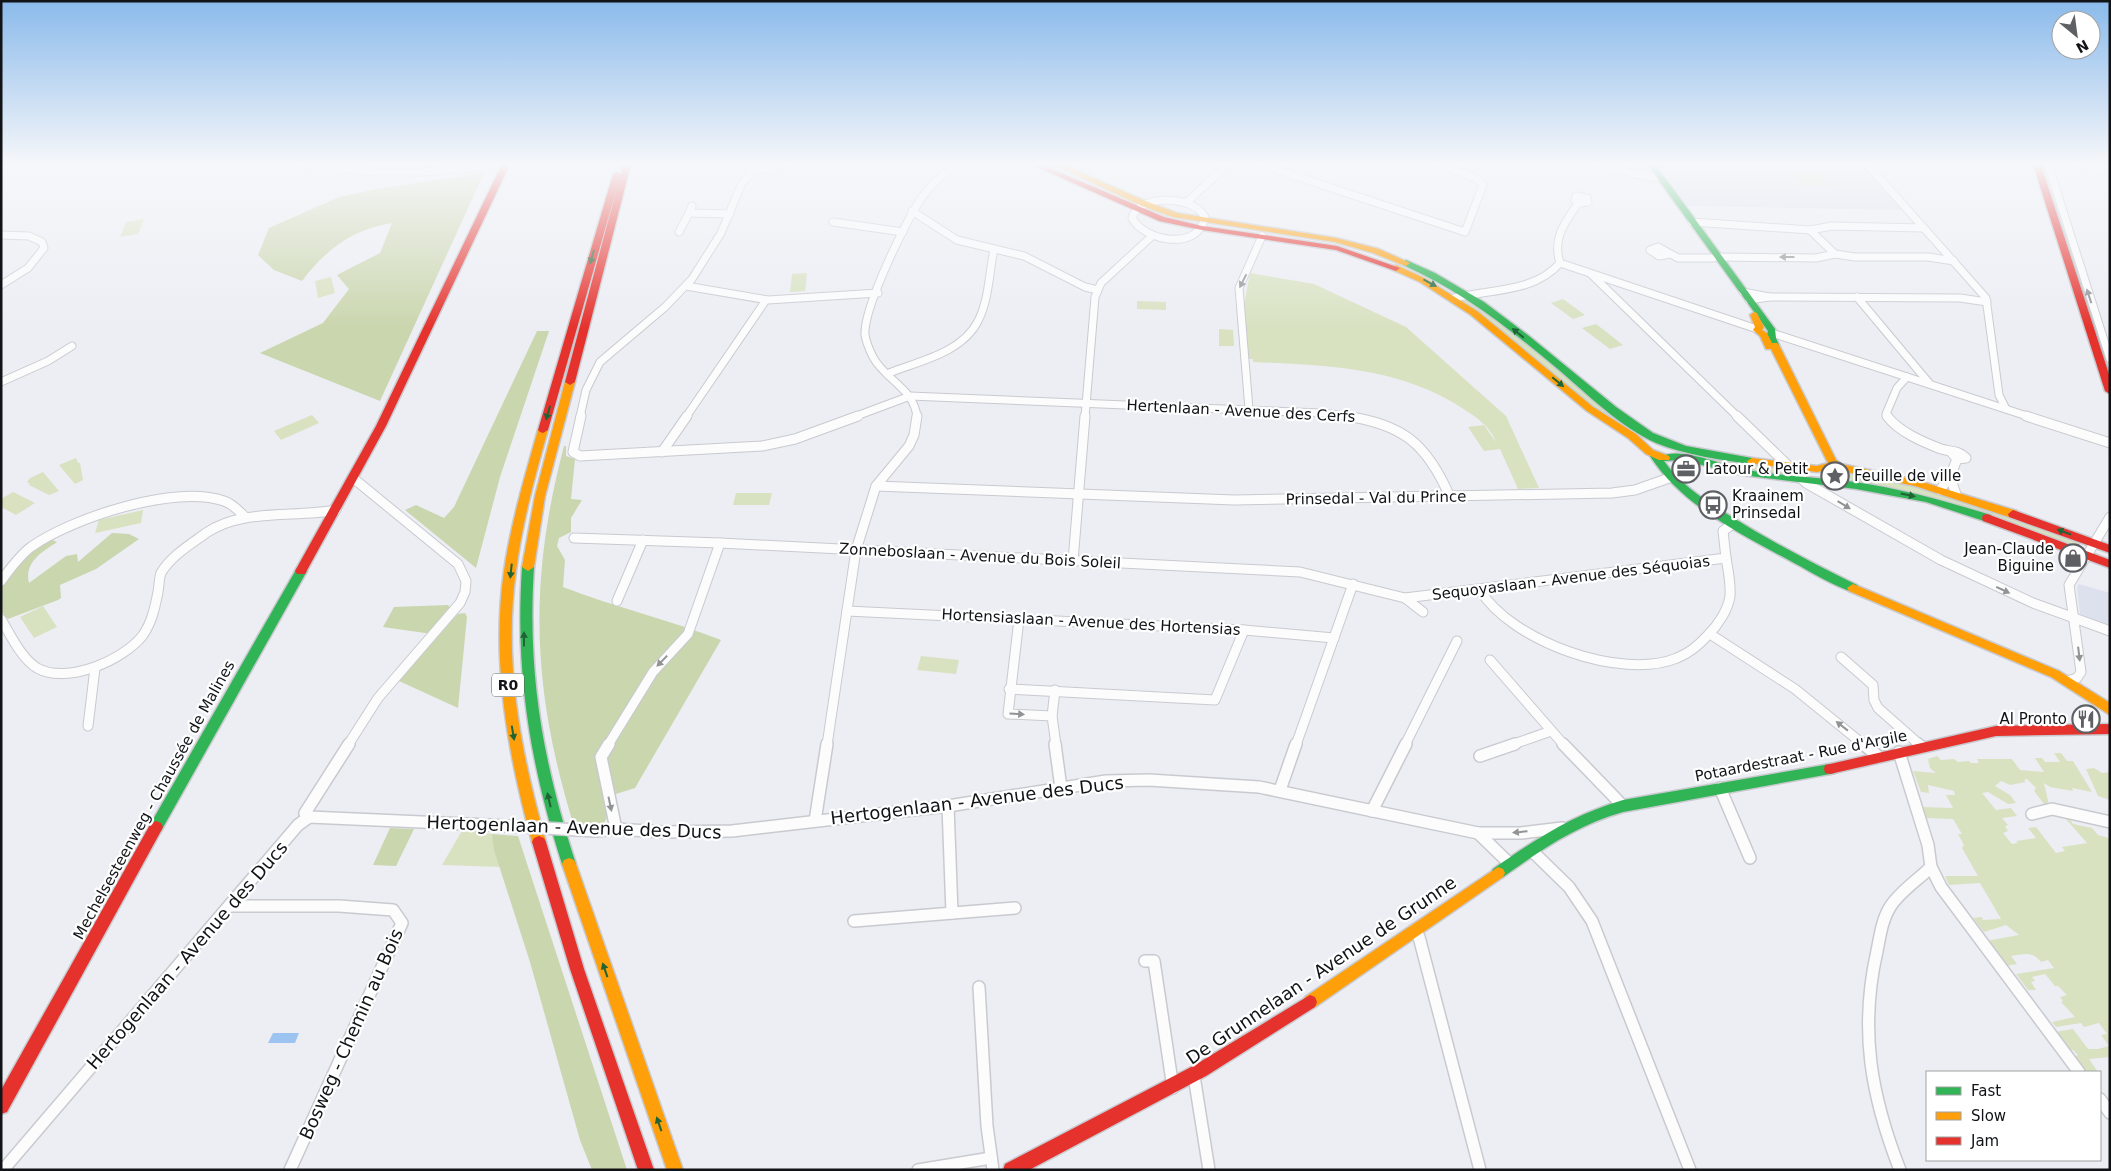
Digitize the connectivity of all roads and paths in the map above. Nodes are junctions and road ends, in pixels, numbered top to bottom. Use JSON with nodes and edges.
{"nodes":[{"id":1,"x":480,"y":219,"type":"edge"},
{"id":2,"x":603,"y":219,"type":"edge"},
{"id":3,"x":614,"y":219,"type":"edge"},
{"id":4,"x":686,"y":219,"type":"edge"},
{"id":5,"x":728,"y":219,"type":"edge"},
{"id":6,"x":909,"y":219,"type":"edge"},
{"id":7,"x":924,"y":219,"type":"edge"},
{"id":8,"x":1133,"y":219,"type":"edge"},
{"id":9,"x":1161,"y":219,"type":"edge"},
{"id":10,"x":1204,"y":219,"type":"edge"},
{"id":11,"x":1425,"y":219,"type":"edge"},
{"id":12,"x":1470,"y":219,"type":"edge"},
{"id":13,"x":1568,"y":219,"type":"edge"},
{"id":14,"x":1688,"y":219,"type":"edge"},
{"id":15,"x":1690,"y":219,"type":"edge"},
{"id":16,"x":1916,"y":219,"type":"edge"},
{"id":17,"x":2055,"y":219,"type":"edge"},
{"id":18,"x":2065,"y":219,"type":"edge"},
{"id":19,"x":832,"y":222,"type":"dead end"},
{"id":20,"x":1204,"y":224,"type":"junction"},
{"id":21,"x":1695,"y":225,"type":"junction"},
{"id":22,"x":1924,"y":228,"type":"junction"},
{"id":23,"x":1810,"y":230,"type":"junction"},
{"id":24,"x":680,"y":232,"type":"dead end"},
{"id":25,"x":903,"y":232,"type":"junction"},
{"id":26,"x":1263,"y":232,"type":"junction"},
{"id":27,"x":1,"y":235,"type":"edge"},
{"id":28,"x":1152,"y":236,"type":"junction"},
{"id":29,"x":994,"y":249,"type":"junction"},
{"id":30,"x":1670,"y":254,"type":"dead end"},
{"id":31,"x":1835,"y":254,"type":"junction"},
{"id":32,"x":1948,"y":254,"type":"junction"},
{"id":33,"x":1928,"y":257,"type":"junction"},
{"id":34,"x":1716,"y":258,"type":"junction"},
{"id":35,"x":1954,"y":261,"type":"junction"},
{"id":36,"x":1560,"y":263,"type":"junction"},
{"id":37,"x":1591,"y":274,"type":"junction"},
{"id":38,"x":1,"y":285,"type":"edge"},
{"id":39,"x":686,"y":286,"type":"junction"},
{"id":40,"x":1098,"y":290,"type":"junction"},
{"id":41,"x":878,"y":293,"type":"junction"},
{"id":42,"x":1467,"y":293,"type":"junction"},
{"id":43,"x":1983,"y":294,"type":"junction"},
{"id":44,"x":1746,"y":296,"type":"junction"},
{"id":45,"x":1861,"y":297,"type":"junction"},
{"id":46,"x":1454,"y":298,"type":"junction"},
{"id":47,"x":1960,"y":298,"type":"junction"},
{"id":48,"x":766,"y":300,"type":"junction"},
{"id":49,"x":1987,"y":302,"type":"junction"},
{"id":50,"x":2098,"y":324,"type":"junction"},
{"id":51,"x":2110,"y":326,"type":"edge"},
{"id":52,"x":1765,"y":331,"type":"junction"},
{"id":53,"x":72,"y":346,"type":"dead end"},
{"id":54,"x":2110,"y":359,"type":"edge"},
{"id":55,"x":1913,"y":367,"type":"junction"},
{"id":56,"x":889,"y":373,"type":"junction"},
{"id":57,"x":1895,"y":374,"type":"junction"},
{"id":58,"x":1910,"y":378,"type":"junction"},
{"id":59,"x":1,"y":382,"type":"edge"},
{"id":60,"x":1930,"y":384,"type":"junction"},
{"id":61,"x":1897,"y":388,"type":"junction"},
{"id":62,"x":2110,"y":391,"type":"edge"},
{"id":63,"x":2000,"y":395,"type":"junction"},
{"id":64,"x":910,"y":396,"type":"junction"},
{"id":65,"x":1086,"y":403,"type":"junction"},
{"id":66,"x":1990,"y":404,"type":"junction"},
{"id":67,"x":1249,"y":409,"type":"junction"},
{"id":68,"x":2006,"y":409,"type":"junction"},
{"id":69,"x":1656,"y":438,"type":"junction"},
{"id":70,"x":2110,"y":444,"type":"edge"},
{"id":71,"x":1644,"y":445,"type":"junction"},
{"id":72,"x":662,"y":452,"type":"junction"},
{"id":73,"x":1672,"y":453,"type":"junction"},
{"id":74,"x":1655,"y":456,"type":"junction"},
{"id":75,"x":1789,"y":466,"type":"junction"},
{"id":76,"x":1823,"y":467,"type":"junction"},
{"id":77,"x":1838,"y":468,"type":"junction"},
{"id":78,"x":1672,"y":477,"type":"junction"},
{"id":79,"x":1950,"y":477,"type":"junction"},
{"id":80,"x":353,"y":478,"type":"junction"},
{"id":81,"x":1804,"y":479,"type":"junction"},
{"id":82,"x":1837,"y":483,"type":"junction"},
{"id":83,"x":876,"y":486,"type":"junction"},
{"id":84,"x":1940,"y":490,"type":"junction"},
{"id":85,"x":1078,"y":494,"type":"junction"},
{"id":86,"x":1956,"y":494,"type":"junction"},
{"id":87,"x":1450,"y":497,"type":"junction"},
{"id":88,"x":314,"y":514,"type":"joint"},
{"id":89,"x":333,"y":514,"type":"junction"},
{"id":90,"x":245,"y":517,"type":"junction"},
{"id":91,"x":2110,"y":517,"type":"edge"},
{"id":92,"x":1734,"y":523,"type":"junction"},
{"id":93,"x":574,"y":538,"type":"dead end"},
{"id":94,"x":643,"y":540,"type":"junction"},
{"id":95,"x":720,"y":543,"type":"junction"},
{"id":96,"x":2094,"y":543,"type":"junction"},
{"id":97,"x":2110,"y":549,"type":"edge"},
{"id":98,"x":856,"y":550,"type":"junction"},
{"id":99,"x":2086,"y":556,"type":"junction"},
{"id":100,"x":1726,"y":558,"type":"junction"},
{"id":101,"x":1072,"y":561,"type":"junction"},
{"id":102,"x":2110,"y":564,"type":"edge"},
{"id":103,"x":1,"y":581,"type":"edge"},
{"id":104,"x":1353,"y":584,"type":"junction"},
{"id":105,"x":1480,"y":590,"type":"junction"},
{"id":106,"x":1383,"y":593,"type":"joint"},
{"id":107,"x":1405,"y":598,"type":"junction"},
{"id":108,"x":617,"y":602,"type":"dead end"},
{"id":109,"x":847,"y":611,"type":"junction"},
{"id":110,"x":1423,"y":612,"type":"dead end"},
{"id":111,"x":2074,"y":618,"type":"junction"},
{"id":112,"x":1,"y":619,"type":"edge"},
{"id":113,"x":1019,"y":619,"type":"junction"},
{"id":114,"x":1244,"y":630,"type":"junction"},
{"id":115,"x":2110,"y":631,"type":"edge"},
{"id":116,"x":1710,"y":634,"type":"junction"},
{"id":117,"x":1334,"y":638,"type":"junction"},
{"id":118,"x":1457,"y":641,"type":"dead end"},
{"id":119,"x":1841,"y":657,"type":"dead end"},
{"id":120,"x":1490,"y":660,"type":"dead end"},
{"id":121,"x":95,"y":668,"type":"junction"},
{"id":122,"x":2067,"y":680,"type":"junction"},
{"id":123,"x":1009,"y":689,"type":"junction"},
{"id":124,"x":1055,"y":690,"type":"junction"},
{"id":125,"x":2110,"y":710,"type":"edge"},
{"id":126,"x":1052,"y":716,"type":"junction"},
{"id":127,"x":88,"y":726,"type":"dead end"},
{"id":128,"x":2110,"y":729,"type":"edge"},
{"id":129,"x":1551,"y":731,"type":"junction"},
{"id":130,"x":1922,"y":747,"type":"junction"},
{"id":131,"x":1899,"y":752,"type":"junction"},
{"id":132,"x":1480,"y":756,"type":"dead end"},
{"id":133,"x":1879,"y":757,"type":"junction"},
{"id":134,"x":1061,"y":788,"type":"junction"},
{"id":135,"x":1720,"y":788,"type":"junction"},
{"id":136,"x":1280,"y":790,"type":"junction"},
{"id":137,"x":948,"y":806,"type":"junction"},
{"id":138,"x":1623,"y":806,"type":"junction"},
{"id":139,"x":1372,"y":811,"type":"junction"},
{"id":140,"x":2032,"y":814,"type":"dead end"},
{"id":141,"x":310,"y":817,"type":"junction"},
{"id":142,"x":815,"y":821,"type":"junction"},
{"id":143,"x":2110,"y":822,"type":"edge"},
{"id":144,"x":1562,"y":828,"type":"junction"},
{"id":145,"x":616,"y":829,"type":"junction"},
{"id":146,"x":1478,"y":833,"type":"junction"},
{"id":147,"x":1531,"y":850,"type":"junction"},
{"id":148,"x":1750,"y":858,"type":"dead end"},
{"id":149,"x":1511,"y":864,"type":"junction"},
{"id":150,"x":1930,"y":867,"type":"junction"},
{"id":151,"x":231,"y":906,"type":"junction"},
{"id":152,"x":1015,"y":908,"type":"dead end"},
{"id":153,"x":952,"y":913,"type":"junction"},
{"id":154,"x":854,"y":921,"type":"dead end"},
{"id":155,"x":1414,"y":930,"type":"junction"},
{"id":156,"x":1145,"y":962,"type":"dead end"},
{"id":157,"x":980,"y":988,"type":"dead end"},
{"id":158,"x":2078,"y":1071,"type":"edge"},
{"id":159,"x":1194,"y":1076,"type":"junction"},
{"id":160,"x":1173,"y":1088,"type":"junction"},
{"id":161,"x":2101,"y":1100,"type":"edge"},
{"id":162,"x":1,"y":1106,"type":"edge"},
{"id":163,"x":2110,"y":1113,"type":"edge"},
{"id":164,"x":992,"y":1164,"type":"edge"},
{"id":165,"x":3,"y":1170,"type":"edge"},
{"id":166,"x":290,"y":1170,"type":"edge"},
{"id":167,"x":646,"y":1170,"type":"edge"},
{"id":168,"x":676,"y":1170,"type":"edge"},
{"id":169,"x":918,"y":1170,"type":"edge"},
{"id":170,"x":1011,"y":1170,"type":"edge"},
{"id":171,"x":1209,"y":1170,"type":"edge"},
{"id":172,"x":1480,"y":1170,"type":"edge"},
{"id":173,"x":1690,"y":1170,"type":"edge"},
{"id":174,"x":1900,"y":1170,"type":"edge"}],
"edges":[{"from":1,"to":80,"type":"main road","name":"Mechelsesteenweg - Chaussée de Malines"},
{"from":2,"to":167,"type":"main road","number":"R0","one_way":true},
{"from":168,"to":3,"type":"main road","number":"R0","one_way":true},
{"from":4,"to":24,"type":"street"},
{"from":5,"to":39,"type":"street"},
{"from":6,"to":25,"type":"street"},
{"from":7,"to":29,"type":"street"},
{"from":8,"to":28,"type":"street"},
{"from":9,"to":20,"type":"main road"},
{"from":10,"to":20,"type":"street"},
{"from":11,"to":12,"type":"street"},
{"from":13,"to":36,"type":"street"},
{"from":14,"to":34,"type":"main road"},
{"from":15,"to":21,"type":"main road"},
{"from":16,"to":22,"type":"street"},
{"from":17,"to":62,"type":"main road"},
{"from":50,"to":18,"type":"street","one_way":true},
{"from":19,"to":25,"type":"street"},
{"from":20,"to":26,"type":"main road"},
{"from":20,"to":28,"type":"street"},
{"from":21,"to":23,"type":"street"},
{"from":21,"to":34,"type":"main road"},
{"from":22,"to":23,"type":"street"},
{"from":22,"to":32,"type":"street"},
{"from":23,"to":31,"type":"street"},
{"from":25,"to":41,"type":"street"},
{"from":26,"to":42,"type":"main road"},
{"from":26,"to":46,"type":"main road","one_way":true},
{"from":26,"to":67,"type":"street","one_way":true},
{"from":27,"to":38,"type":"street"},
{"from":28,"to":40,"type":"street"},
{"from":29,"to":40,"type":"street"},
{"from":29,"to":56,"type":"street"},
{"from":30,"to":34,"type":"street"},
{"from":31,"to":33,"type":"street"},
{"from":31,"to":34,"type":"street","one_way":true},
{"from":32,"to":33,"type":"street"},
{"from":32,"to":35,"type":"street"},
{"from":33,"to":35,"type":"street"},
{"from":34,"to":44,"type":"main road"},
{"from":34,"to":52,"type":"main road"},
{"from":35,"to":43,"type":"street"},
{"from":36,"to":37,"type":"street"},
{"from":36,"to":42,"type":"street"},
{"from":37,"to":52,"type":"street"},
{"from":37,"to":75,"type":"street"},
{"from":39,"to":48,"type":"street"},
{"from":39,"to":72,"type":"street"},
{"from":40,"to":65,"type":"street"},
{"from":41,"to":48,"type":"street"},
{"from":41,"to":56,"type":"street"},
{"from":42,"to":46,"type":"street"},
{"from":69,"to":42,"type":"main road","one_way":true},
{"from":43,"to":47,"type":"street"},
{"from":43,"to":49,"type":"street"},
{"from":44,"to":45,"type":"street"},
{"from":44,"to":52,"type":"main road"},
{"from":45,"to":47,"type":"street"},
{"from":45,"to":55,"type":"street"},
{"from":46,"to":71,"type":"main road","one_way":true},
{"from":47,"to":49,"type":"street"},
{"from":48,"to":72,"type":"street"},
{"from":49,"to":63,"type":"street"},
{"from":50,"to":51,"type":"street"},
{"from":50,"to":54,"type":"street"},
{"from":52,"to":57,"type":"street"},
{"from":52,"to":76,"type":"main road"},
{"from":52,"to":77,"type":"main road"},
{"from":53,"to":59,"type":"street"},
{"from":55,"to":58,"type":"street"},
{"from":55,"to":60,"type":"street"},
{"from":56,"to":64,"type":"street"},
{"from":57,"to":58,"type":"street"},
{"from":57,"to":61,"type":"street"},
{"from":58,"to":60,"type":"street"},
{"from":58,"to":61,"type":"street"},
{"from":60,"to":66,"type":"street"},
{"from":61,"to":79,"type":"street"},
{"from":63,"to":66,"type":"street"},
{"from":63,"to":68,"type":"street"},
{"from":64,"to":65,"type":"street","name":"Hertenlaan - Avenue des Cerfs"},
{"from":64,"to":72,"type":"street"},
{"from":64,"to":83,"type":"street"},
{"from":65,"to":67,"type":"street","name":"Hertenlaan - Avenue des Cerfs"},
{"from":65,"to":85,"type":"street"},
{"from":66,"to":68,"type":"street"},
{"from":67,"to":87,"type":"street","name":"Hertenlaan - Avenue des Cerfs"},
{"from":68,"to":70,"type":"street"},
{"from":69,"to":71,"type":"main road"},
{"from":69,"to":73,"type":"main road"},
{"from":71,"to":74,"type":"main road"},
{"from":73,"to":74,"type":"main road"},
{"from":73,"to":75,"type":"main road"},
{"from":73,"to":78,"type":"main road"},
{"from":73,"to":81,"type":"main road"},
{"from":74,"to":78,"type":"main road"},
{"from":75,"to":76,"type":"main road"},
{"from":75,"to":81,"type":"street"},
{"from":76,"to":77,"type":"main road"},
{"from":76,"to":82,"type":"main road"},
{"from":77,"to":82,"type":"main road"},
{"from":77,"to":84,"type":"main road"},
{"from":78,"to":87,"type":"street","name":"Prinsedal - Val du Prince"},
{"from":78,"to":92,"type":"main road"},
{"from":79,"to":84,"type":"street"},
{"from":79,"to":86,"type":"street"},
{"from":80,"to":89,"type":"main road","name":"Mechelsesteenweg - Chaussée de Malines"},
{"from":80,"to":141,"type":"street"},
{"from":81,"to":82,"type":"main road"},
{"from":81,"to":111,"type":"street","one_way":true},
{"from":82,"to":99,"type":"main road","one_way":true},
{"from":83,"to":85,"type":"street","name":"Prinsedal - Val du Prince"},
{"from":83,"to":98,"type":"street"},
{"from":84,"to":86,"type":"main road"},
{"from":85,"to":87,"type":"street","name":"Prinsedal - Val du Prince"},
{"from":85,"to":101,"type":"street"},
{"from":96,"to":86,"type":"main road","one_way":true},
{"from":88,"to":89,"type":"street"},
{"from":88,"to":90,"type":"street"},
{"from":89,"to":162,"type":"main road","name":"Mechelsesteenweg - Chaussée de Malines"},
{"from":90,"to":103,"type":"street"},
{"from":90,"to":121,"type":"street"},
{"from":91,"to":96,"type":"street"},
{"from":92,"to":100,"type":"street","name":"Sequoyaslaan - Avenue des Séquoias"},
{"from":92,"to":122,"type":"main road"},
{"from":93,"to":94,"type":"street","name":"Zonneboslaan - Avenue du Bois Soleil"},
{"from":94,"to":95,"type":"street","name":"Zonneboslaan - Avenue du Bois Soleil"},
{"from":94,"to":108,"type":"street"},
{"from":95,"to":98,"type":"street","name":"Zonneboslaan - Avenue du Bois Soleil"},
{"from":95,"to":145,"type":"street","one_way":true},
{"from":96,"to":97,"type":"main road"},
{"from":96,"to":99,"type":"street"},
{"from":98,"to":101,"type":"street","name":"Zonneboslaan - Avenue du Bois Soleil"},
{"from":98,"to":109,"type":"street"},
{"from":99,"to":102,"type":"main road"},
{"from":99,"to":111,"type":"street"},
{"from":100,"to":105,"type":"street","name":"Sequoyaslaan - Avenue des Séquoias"},
{"from":100,"to":116,"type":"street"},
{"from":101,"to":104,"type":"street","name":"Zonneboslaan - Avenue du Bois Soleil"},
{"from":104,"to":106,"type":"street","name":"Zonneboslaan - Avenue du Bois Soleil"},
{"from":104,"to":117,"type":"street"},
{"from":105,"to":107,"type":"street","name":"Sequoyaslaan - Avenue des Séquoias"},
{"from":105,"to":116,"type":"street"},
{"from":106,"to":107,"type":"street","name":"Sequoyaslaan - Avenue des Séquoias"},
{"from":107,"to":110,"type":"street","name":"Sequoyaslaan - Avenue des Séquoias"},
{"from":109,"to":113,"type":"street","name":"Hortensiaslaan - Avenue des Hortensias"},
{"from":109,"to":142,"type":"street"},
{"from":111,"to":115,"type":"street"},
{"from":111,"to":122,"type":"street","one_way":true},
{"from":112,"to":121,"type":"street"},
{"from":113,"to":114,"type":"street","name":"Hortensiaslaan - Avenue des Hortensias"},
{"from":113,"to":123,"type":"street"},
{"from":114,"to":117,"type":"street","name":"Hortensiaslaan - Avenue des Hortensias"},
{"from":114,"to":124,"type":"street"},
{"from":133,"to":116,"type":"street","one_way":true},
{"from":117,"to":136,"type":"street"},
{"from":118,"to":139,"type":"street"},
{"from":119,"to":130,"type":"street"},
{"from":120,"to":129,"type":"street"},
{"from":121,"to":127,"type":"street"},
{"from":122,"to":125,"type":"main road"},
{"from":123,"to":124,"type":"street"},
{"from":123,"to":126,"type":"street","one_way":true},
{"from":124,"to":126,"type":"street"},
{"from":126,"to":134,"type":"street"},
{"from":128,"to":130,"type":"main road","name":"Potaardestraat - Rue d'Argile"},
{"from":129,"to":132,"type":"street"},
{"from":129,"to":138,"type":"street"},
{"from":130,"to":131,"type":"main road","name":"Potaardestraat - Rue d'Argile"},
{"from":131,"to":133,"type":"main road","name":"Potaardestraat - Rue d'Argile"},
{"from":131,"to":150,"type":"street"},
{"from":133,"to":135,"type":"main road","name":"Potaardestraat - Rue d'Argile"},
{"from":134,"to":136,"type":"street","name":"Hertogenlaan - Avenue des Ducs"},
{"from":134,"to":137,"type":"street","name":"Hertogenlaan - Avenue des Ducs"},
{"from":135,"to":138,"type":"main road","name":"Potaardestraat - Rue d'Argile"},
{"from":135,"to":148,"type":"street"},
{"from":136,"to":139,"type":"street","name":"Hertogenlaan - Avenue des Ducs"},
{"from":137,"to":142,"type":"street","name":"Hertogenlaan - Avenue des Ducs"},
{"from":137,"to":153,"type":"street"},
{"from":138,"to":144,"type":"main road","name":"Potaardestraat - Rue d'Argile"},
{"from":139,"to":146,"type":"street","name":"Hertogenlaan - Avenue des Ducs"},
{"from":140,"to":143,"type":"street"},
{"from":141,"to":145,"type":"street","name":"Hertogenlaan - Avenue des Ducs","bridge":true},
{"from":141,"to":151,"type":"street","name":"Hertogenlaan - Avenue des Ducs"},
{"from":142,"to":145,"type":"street","name":"Hertogenlaan - Avenue des Ducs"},
{"from":144,"to":146,"type":"street","name":"Hertogenlaan - Avenue des Ducs","one_way":true},
{"from":144,"to":147,"type":"main road","name":"De Grunnelaan - Avenue de Grunne"},
{"from":146,"to":149,"type":"street"},
{"from":147,"to":149,"type":"main road","name":"De Grunnelaan - Avenue de Grunne"},
{"from":147,"to":173,"type":"street"},
{"from":149,"to":155,"type":"main road","name":"De Grunnelaan - Avenue de Grunne"},
{"from":150,"to":158,"type":"street"},
{"from":150,"to":174,"type":"street"},
{"from":151,"to":165,"type":"street","name":"Hertogenlaan - Avenue des Ducs"},
{"from":151,"to":166,"type":"street","name":"Bosweg - Chemin au Bois"},
{"from":152,"to":153,"type":"street"},
{"from":153,"to":154,"type":"street"},
{"from":155,"to":159,"type":"main road","name":"De Grunnelaan - Avenue de Grunne"},
{"from":155,"to":172,"type":"street"},
{"from":156,"to":160,"type":"street"},
{"from":157,"to":164,"type":"street"},
{"from":159,"to":160,"type":"main road","name":"De Grunnelaan - Avenue de Grunne"},
{"from":159,"to":171,"type":"street"},
{"from":160,"to":170,"type":"main road","name":"De Grunnelaan - Avenue de Grunne"},
{"from":161,"to":163,"type":"street"},
{"from":164,"to":169,"type":"street"}]}
